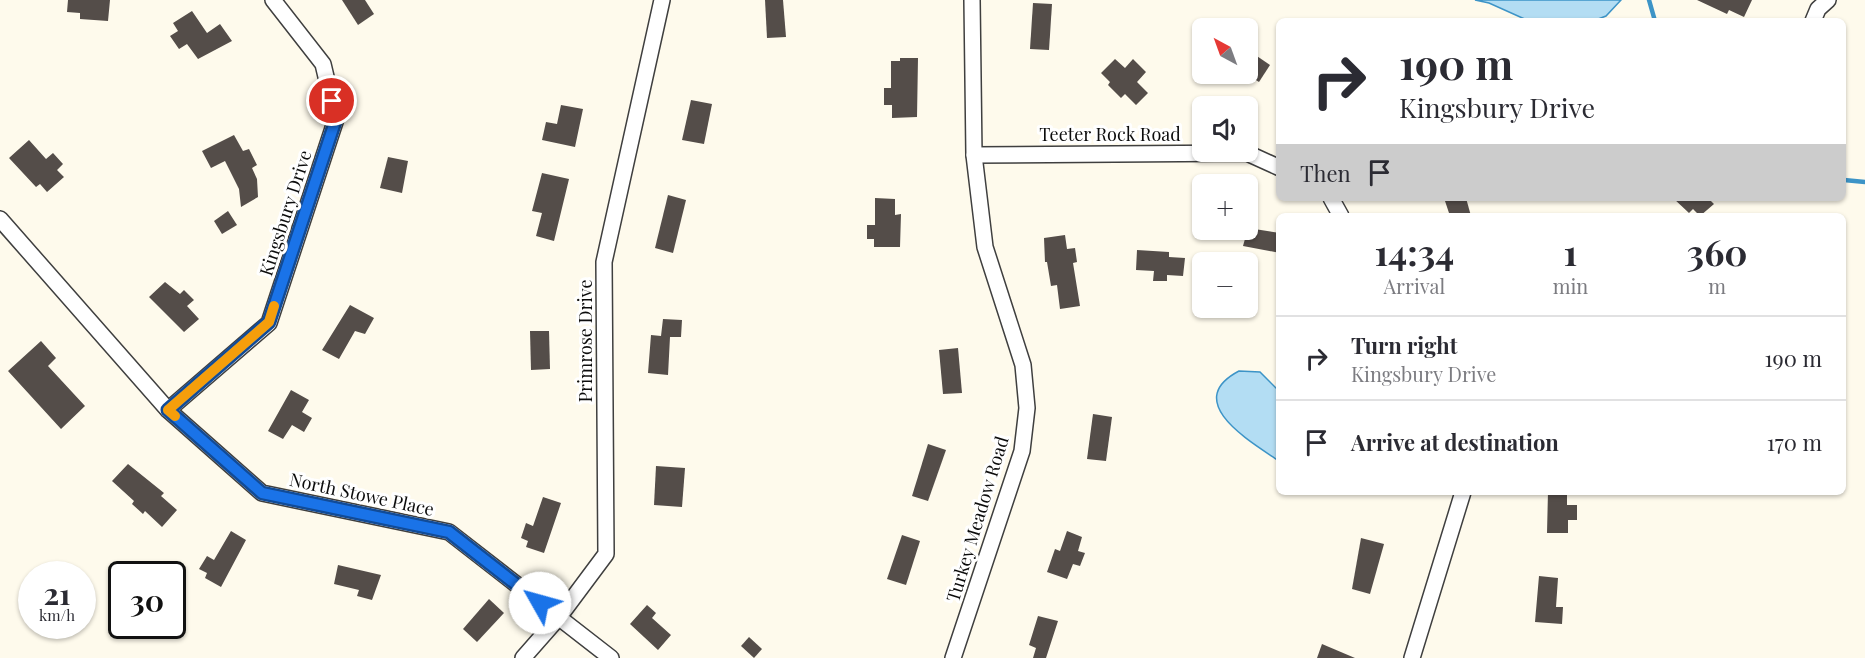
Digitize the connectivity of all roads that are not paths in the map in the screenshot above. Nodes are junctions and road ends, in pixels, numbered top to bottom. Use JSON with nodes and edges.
{"nodes":[{"id":1,"x":273,"y":0,"type":"edge"},
{"id":2,"x":662,"y":0,"type":"edge"},
{"id":3,"x":972,"y":0,"type":"edge"},
{"id":4,"x":1828,"y":0,"type":"edge"},
{"id":5,"x":1814,"y":18,"type":"edge"},
{"id":6,"x":974,"y":155,"type":"junction"},
{"id":7,"x":1276,"y":166,"type":"edge"},
{"id":8,"x":0,"y":219,"type":"edge"},
{"id":9,"x":168,"y":410,"type":"junction"},
{"id":10,"x":1462,"y":495,"type":"edge"},
{"id":11,"x":559,"y":617,"type":"junction"},
{"id":12,"x":523,"y":658,"type":"edge"},
{"id":13,"x":612,"y":658,"type":"edge"},
{"id":14,"x":953,"y":658,"type":"edge"},
{"id":15,"x":1412,"y":658,"type":"edge"}],
"edges":[{"from":1,"to":9,"type":"street","name":"Kingsbury Drive"},
{"from":2,"to":11,"type":"street","name":"Primrose Drive"},
{"from":3,"to":6,"type":"street","name":"Turkey Meadow Road"},
{"from":4,"to":5,"type":"street"},
{"from":6,"to":7,"type":"street","name":"Teeter Rock Road"},
{"from":6,"to":14,"type":"street","name":"Turkey Meadow Road"},
{"from":8,"to":9,"type":"street","name":"North Stowe Place"},
{"from":9,"to":11,"type":"street","name":"North Stowe Place"},
{"from":10,"to":15,"type":"street"},
{"from":11,"to":12,"type":"street","name":"Primrose Drive"},
{"from":11,"to":13,"type":"street","name":"North Stowe Place"}]}
